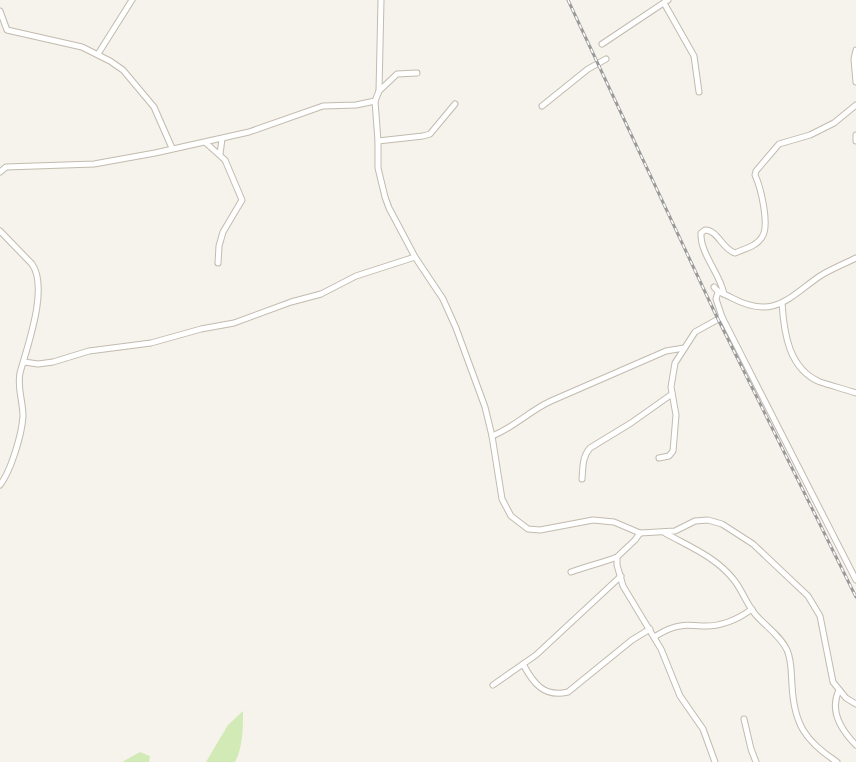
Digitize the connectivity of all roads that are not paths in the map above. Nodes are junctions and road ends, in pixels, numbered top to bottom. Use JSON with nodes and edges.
{"nodes":[{"id":1,"x":132,"y":0,"type":"edge"},
{"id":2,"x":381,"y":0,"type":"edge"},
{"id":3,"x":666,"y":1,"type":"edge"},
{"id":4,"x":0,"y":11,"type":"edge"},
{"id":5,"x":7,"y":30,"type":"junction"},
{"id":6,"x":0,"y":32,"type":"edge"},
{"id":7,"x":602,"y":44,"type":"dead end"},
{"id":8,"x":856,"y":50,"type":"edge"},
{"id":9,"x":98,"y":54,"type":"junction"},
{"id":10,"x":606,"y":59,"type":"dead end"},
{"id":11,"x":417,"y":73,"type":"dead end"},
{"id":12,"x":856,"y":82,"type":"edge"},
{"id":13,"x":379,"y":91,"type":"junction"},
{"id":14,"x":699,"y":92,"type":"dead end"},
{"id":15,"x":375,"y":101,"type":"junction"},
{"id":16,"x":455,"y":104,"type":"dead end"},
{"id":17,"x":856,"y":105,"type":"edge"},
{"id":18,"x":542,"y":106,"type":"dead end"},
{"id":19,"x":856,"y":135,"type":"edge"},
{"id":20,"x":222,"y":139,"type":"junction"},
{"id":21,"x":378,"y":141,"type":"junction"},
{"id":22,"x":856,"y":141,"type":"edge"},
{"id":23,"x":206,"y":142,"type":"junction"},
{"id":24,"x":172,"y":148,"type":"junction"},
{"id":25,"x":220,"y":154,"type":"junction"},
{"id":26,"x":0,"y":172,"type":"edge"},
{"id":27,"x":0,"y":232,"type":"edge"},
{"id":28,"x":415,"y":258,"type":"junction"},
{"id":29,"x":856,"y":258,"type":"edge"},
{"id":30,"x":218,"y":263,"type":"dead end"},
{"id":31,"x":714,"y":287,"type":"dead end"},
{"id":32,"x":718,"y":292,"type":"junction"},
{"id":33,"x":724,"y":294,"type":"junction"},
{"id":34,"x":782,"y":303,"type":"junction"},
{"id":35,"x":722,"y":317,"type":"junction"},
{"id":36,"x":684,"y":348,"type":"junction"},
{"id":37,"x":24,"y":362,"type":"junction"},
{"id":38,"x":856,"y":393,"type":"edge"},
{"id":39,"x":672,"y":394,"type":"junction"},
{"id":40,"x":492,"y":436,"type":"junction"},
{"id":41,"x":659,"y":458,"type":"dead end"},
{"id":42,"x":582,"y":479,"type":"dead end"},
{"id":43,"x":0,"y":485,"type":"edge"},
{"id":44,"x":640,"y":533,"type":"junction"},
{"id":45,"x":665,"y":533,"type":"junction"},
{"id":46,"x":617,"y":557,"type":"junction"},
{"id":47,"x":572,"y":572,"type":"dead end"},
{"id":48,"x":621,"y":576,"type":"junction"},
{"id":49,"x":856,"y":580,"type":"edge"},
{"id":50,"x":752,"y":609,"type":"junction"},
{"id":51,"x":650,"y":629,"type":"junction"},
{"id":52,"x":654,"y":637,"type":"junction"},
{"id":53,"x":523,"y":664,"type":"junction"},
{"id":54,"x":493,"y":684,"type":"dead end"},
{"id":55,"x":838,"y":690,"type":"junction"},
{"id":56,"x":856,"y":704,"type":"edge"},
{"id":57,"x":744,"y":719,"type":"dead end"},
{"id":58,"x":856,"y":745,"type":"edge"},
{"id":59,"x":715,"y":762,"type":"edge"},
{"id":60,"x":756,"y":762,"type":"edge"},
{"id":61,"x":837,"y":762,"type":"edge"}],
"edges":[{"from":1,"to":9,"type":"street"},
{"from":2,"to":13,"type":"street"},
{"from":3,"to":7,"type":"street"},
{"from":3,"to":14,"type":"street"},
{"from":4,"to":5,"type":"street"},
{"from":5,"to":6,"type":"street"},
{"from":5,"to":9,"type":"street"},
{"from":8,"to":12,"type":"street"},
{"from":9,"to":24,"type":"street"},
{"from":10,"to":18,"type":"street"},
{"from":11,"to":13,"type":"street"},
{"from":13,"to":15,"type":"street"},
{"from":15,"to":20,"type":"street"},
{"from":15,"to":21,"type":"street"},
{"from":16,"to":21,"type":"street"},
{"from":17,"to":33,"type":"street"},
{"from":19,"to":22,"type":"street"},
{"from":20,"to":23,"type":"street"},
{"from":20,"to":25,"type":"street"},
{"from":21,"to":28,"type":"street"},
{"from":23,"to":24,"type":"street"},
{"from":23,"to":25,"type":"street"},
{"from":24,"to":26,"type":"street"},
{"from":25,"to":30,"type":"street"},
{"from":27,"to":37,"type":"street"},
{"from":28,"to":37,"type":"street"},
{"from":28,"to":40,"type":"street"},
{"from":29,"to":34,"type":"street"},
{"from":31,"to":32,"type":"street"},
{"from":32,"to":33,"type":"street"},
{"from":32,"to":35,"type":"street"},
{"from":33,"to":34,"type":"street"},
{"from":34,"to":38,"type":"street"},
{"from":35,"to":36,"type":"street"},
{"from":35,"to":49,"type":"street"},
{"from":36,"to":39,"type":"street"},
{"from":36,"to":40,"type":"street"},
{"from":37,"to":43,"type":"street"},
{"from":39,"to":41,"type":"street"},
{"from":39,"to":42,"type":"street"},
{"from":40,"to":44,"type":"street"},
{"from":44,"to":45,"type":"street"},
{"from":44,"to":46,"type":"street"},
{"from":45,"to":50,"type":"street"},
{"from":45,"to":55,"type":"street"},
{"from":46,"to":47,"type":"street"},
{"from":46,"to":48,"type":"street"},
{"from":48,"to":51,"type":"street"},
{"from":48,"to":53,"type":"street"},
{"from":50,"to":52,"type":"street"},
{"from":50,"to":61,"type":"street"},
{"from":51,"to":52,"type":"street"},
{"from":51,"to":53,"type":"street"},
{"from":52,"to":59,"type":"street"},
{"from":53,"to":54,"type":"street"},
{"from":55,"to":56,"type":"street"},
{"from":55,"to":58,"type":"street"},
{"from":57,"to":60,"type":"street"}]}
